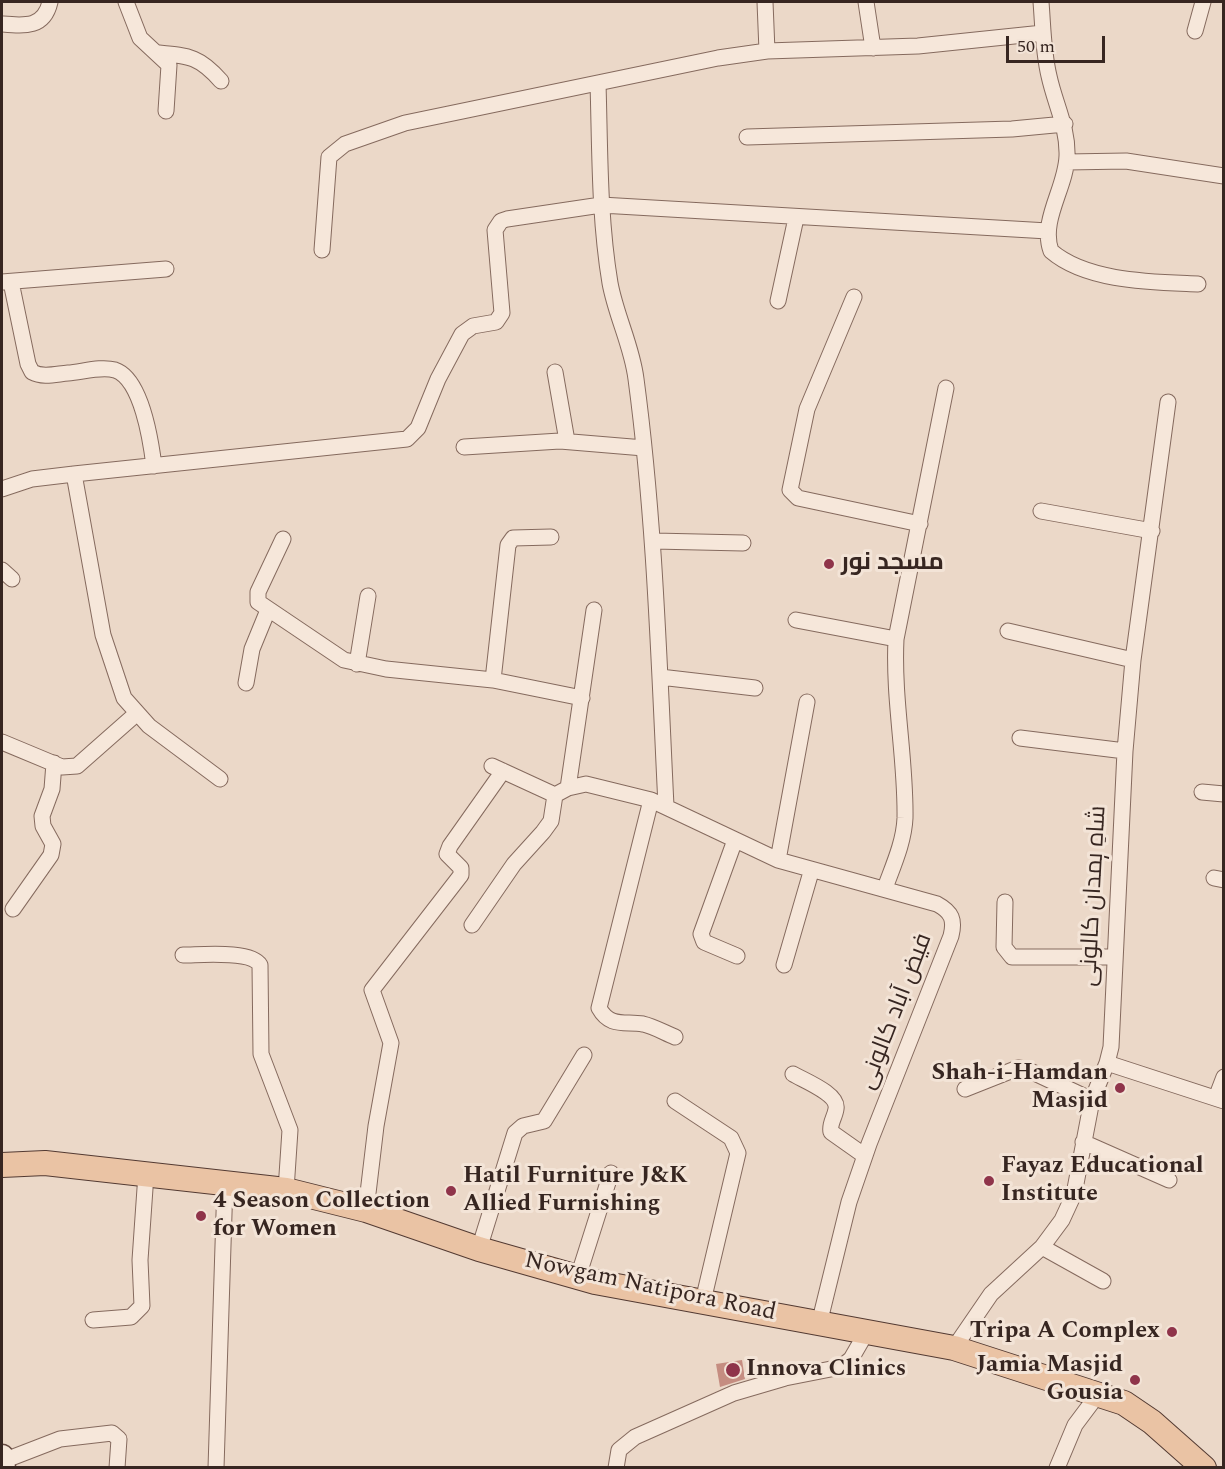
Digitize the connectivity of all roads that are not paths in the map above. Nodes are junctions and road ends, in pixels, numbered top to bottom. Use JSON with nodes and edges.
{"nodes":[{"id":1,"x":50,"y":2,"type":"edge"},
{"id":2,"x":126,"y":2,"type":"edge"},
{"id":3,"x":765,"y":2,"type":"edge"},
{"id":4,"x":866,"y":2,"type":"edge"},
{"id":5,"x":1041,"y":2,"type":"edge"},
{"id":6,"x":1203,"y":2,"type":"edge"},
{"id":7,"x":2,"y":24,"type":"edge"},
{"id":8,"x":1195,"y":32,"type":"dead end"},
{"id":9,"x":1043,"y":33,"type":"junction"},
{"id":10,"x":873,"y":48,"type":"junction"},
{"id":11,"x":767,"y":51,"type":"junction"},
{"id":12,"x":159,"y":53,"type":"junction"},
{"id":13,"x":221,"y":81,"type":"dead end"},
{"id":14,"x":598,"y":83,"type":"junction"},
{"id":15,"x":166,"y":111,"type":"dead end"},
{"id":16,"x":1065,"y":124,"type":"junction"},
{"id":17,"x":747,"y":136,"type":"dead end"},
{"id":18,"x":1067,"y":162,"type":"junction"},
{"id":19,"x":1224,"y":176,"type":"edge"},
{"id":20,"x":601,"y":205,"type":"junction"},
{"id":21,"x":796,"y":218,"type":"junction"},
{"id":22,"x":1048,"y":231,"type":"junction"},
{"id":23,"x":322,"y":250,"type":"dead end"},
{"id":24,"x":166,"y":269,"type":"dead end"},
{"id":25,"x":6,"y":282,"type":"edge"},
{"id":26,"x":1198,"y":284,"type":"dead end"},
{"id":27,"x":854,"y":297,"type":"dead end"},
{"id":28,"x":778,"y":301,"type":"dead end"},
{"id":29,"x":555,"y":372,"type":"dead end"},
{"id":30,"x":946,"y":388,"type":"dead end"},
{"id":31,"x":1168,"y":402,"type":"dead end"},
{"id":32,"x":567,"y":441,"type":"junction"},
{"id":33,"x":464,"y":447,"type":"dead end"},
{"id":34,"x":644,"y":448,"type":"junction"},
{"id":35,"x":154,"y":466,"type":"junction"},
{"id":36,"x":74,"y":474,"type":"junction"},
{"id":37,"x":2,"y":489,"type":"edge"},
{"id":38,"x":1041,"y":511,"type":"dead end"},
{"id":39,"x":920,"y":524,"type":"junction"},
{"id":40,"x":1152,"y":531,"type":"junction"},
{"id":41,"x":551,"y":537,"type":"dead end"},
{"id":42,"x":283,"y":539,"type":"dead end"},
{"id":43,"x":654,"y":541,"type":"junction"},
{"id":44,"x":743,"y":543,"type":"dead end"},
{"id":45,"x":368,"y":596,"type":"dead end"},
{"id":46,"x":268,"y":610,"type":"junction"},
{"id":47,"x":594,"y":610,"type":"dead end"},
{"id":48,"x":796,"y":620,"type":"dead end"},
{"id":49,"x":1008,"y":631,"type":"dead end"},
{"id":50,"x":896,"y":639,"type":"junction"},
{"id":51,"x":1134,"y":660,"type":"junction"},
{"id":52,"x":357,"y":664,"type":"junction"},
{"id":53,"x":660,"y":677,"type":"junction"},
{"id":54,"x":493,"y":680,"type":"junction"},
{"id":55,"x":246,"y":683,"type":"dead end"},
{"id":56,"x":755,"y":688,"type":"dead end"},
{"id":57,"x":582,"y":698,"type":"junction"},
{"id":58,"x":807,"y":702,"type":"dead end"},
{"id":59,"x":136,"y":714,"type":"junction"},
{"id":60,"x":1020,"y":738,"type":"dead end"},
{"id":61,"x":2,"y":742,"type":"edge"},
{"id":62,"x":1125,"y":751,"type":"junction"},
{"id":63,"x":54,"y":763,"type":"junction"},
{"id":64,"x":220,"y":778,"type":"dead end"},
{"id":65,"x":562,"y":791,"type":"junction"},
{"id":66,"x":1202,"y":792,"type":"dead end"},
{"id":67,"x":1224,"y":794,"type":"edge"},
{"id":68,"x":659,"y":803,"type":"junction"},
{"id":69,"x":735,"y":840,"type":"junction"},
{"id":70,"x":778,"y":860,"type":"junction"},
{"id":71,"x":812,"y":872,"type":"junction"},
{"id":72,"x":885,"y":888,"type":"junction"},
{"id":73,"x":1005,"y":902,"type":"dead end"},
{"id":74,"x":13,"y":909,"type":"dead end"},
{"id":75,"x":471,"y":925,"type":"dead end"},
{"id":76,"x":183,"y":955,"type":"dead end"},
{"id":77,"x":737,"y":956,"type":"dead end"},
{"id":78,"x":1114,"y":957,"type":"junction"},
{"id":79,"x":784,"y":965,"type":"dead end"},
{"id":80,"x":675,"y":1037,"type":"dead end"},
{"id":81,"x":584,"y":1055,"type":"dead end"},
{"id":82,"x":1107,"y":1063,"type":"junction"},
{"id":83,"x":793,"y":1074,"type":"dead end"},
{"id":84,"x":1224,"y":1077,"type":"edge"},
{"id":85,"x":965,"y":1089,"type":"dead end"},
{"id":86,"x":1220,"y":1099,"type":"edge"},
{"id":87,"x":1092,"y":1100,"type":"junction"},
{"id":88,"x":675,"y":1101,"type":"dead end"},
{"id":89,"x":1083,"y":1142,"type":"junction"},
{"id":90,"x":865,"y":1156,"type":"junction"},
{"id":91,"x":2,"y":1165,"type":"edge"},
{"id":92,"x":611,"y":1173,"type":"dead end"},
{"id":93,"x":146,"y":1174,"type":"junction"},
{"id":94,"x":1169,"y":1180,"type":"dead end"},
{"id":95,"x":225,"y":1182,"type":"junction"},
{"id":96,"x":286,"y":1190,"type":"junction"},
{"id":97,"x":366,"y":1210,"type":"junction"},
{"id":98,"x":1042,"y":1247,"type":"junction"},
{"id":99,"x":479,"y":1249,"type":"junction"},
{"id":100,"x":578,"y":1277,"type":"junction"},
{"id":101,"x":1103,"y":1281,"type":"dead end"},
{"id":102,"x":703,"y":1300,"type":"junction"},
{"id":103,"x":93,"y":1320,"type":"dead end"},
{"id":104,"x":819,"y":1324,"type":"junction"},
{"id":105,"x":866,"y":1333,"type":"junction"},
{"id":106,"x":954,"y":1348,"type":"junction"},
{"id":107,"x":1099,"y":1393,"type":"junction"},
{"id":108,"x":3,"y":1461,"type":"edge"},
{"id":109,"x":117,"y":1467,"type":"edge"},
{"id":110,"x":216,"y":1467,"type":"edge"},
{"id":111,"x":616,"y":1467,"type":"edge"},
{"id":112,"x":1058,"y":1467,"type":"edge"},
{"id":113,"x":1204,"y":1467,"type":"edge"}],
"edges":[{"from":1,"to":7,"type":"street"},
{"from":2,"to":12,"type":"street"},
{"from":3,"to":11,"type":"street"},
{"from":4,"to":10,"type":"street"},
{"from":5,"to":9,"type":"street"},
{"from":6,"to":8,"type":"street"},
{"from":9,"to":10,"type":"street"},
{"from":9,"to":16,"type":"street"},
{"from":10,"to":11,"type":"street"},
{"from":11,"to":14,"type":"street"},
{"from":12,"to":13,"type":"street"},
{"from":12,"to":15,"type":"street"},
{"from":14,"to":20,"type":"street"},
{"from":14,"to":23,"type":"street"},
{"from":16,"to":17,"type":"street"},
{"from":16,"to":18,"type":"street"},
{"from":18,"to":19,"type":"street"},
{"from":18,"to":22,"type":"street"},
{"from":20,"to":21,"type":"street"},
{"from":20,"to":34,"type":"street"},
{"from":20,"to":35,"type":"street"},
{"from":21,"to":22,"type":"street"},
{"from":21,"to":28,"type":"street"},
{"from":22,"to":26,"type":"street"},
{"from":24,"to":25,"type":"street"},
{"from":25,"to":35,"type":"street"},
{"from":27,"to":39,"type":"street"},
{"from":29,"to":32,"type":"street"},
{"from":30,"to":39,"type":"street"},
{"from":31,"to":40,"type":"street","name":"شاہِ ہمدان کالونی"},
{"from":32,"to":33,"type":"street"},
{"from":32,"to":34,"type":"street"},
{"from":34,"to":43,"type":"street"},
{"from":35,"to":36,"type":"street"},
{"from":36,"to":37,"type":"street"},
{"from":36,"to":59,"type":"street"},
{"from":38,"to":40,"type":"street"},
{"from":39,"to":50,"type":"street"},
{"from":40,"to":51,"type":"street","name":"شاہِ ہمدان کالونی"},
{"from":41,"to":54,"type":"street"},
{"from":42,"to":46,"type":"street"},
{"from":43,"to":44,"type":"street"},
{"from":43,"to":53,"type":"street"},
{"from":45,"to":52,"type":"street"},
{"from":46,"to":52,"type":"street"},
{"from":46,"to":55,"type":"street"},
{"from":47,"to":57,"type":"street"},
{"from":48,"to":50,"type":"street"},
{"from":49,"to":51,"type":"street"},
{"from":50,"to":72,"type":"street"},
{"from":51,"to":62,"type":"street","name":"شاہِ ہمدان کالونی"},
{"from":52,"to":54,"type":"street"},
{"from":53,"to":56,"type":"street"},
{"from":53,"to":68,"type":"street"},
{"from":54,"to":57,"type":"street"},
{"from":57,"to":65,"type":"street"},
{"from":58,"to":70,"type":"street"},
{"from":59,"to":63,"type":"street"},
{"from":59,"to":64,"type":"street"},
{"from":60,"to":62,"type":"street"},
{"from":61,"to":63,"type":"street"},
{"from":62,"to":78,"type":"street","name":"شاہِ ہمدان کالونی"},
{"from":63,"to":74,"type":"street"},
{"from":65,"to":68,"type":"street","name":"فیض آباد کالونی"},
{"from":65,"to":75,"type":"street"},
{"from":65,"to":97,"type":"street"},
{"from":66,"to":67,"type":"street"},
{"from":68,"to":69,"type":"street","name":"فیض آباد کالونی"},
{"from":68,"to":80,"type":"street"},
{"from":69,"to":70,"type":"street","name":"فیض آباد کالونی"},
{"from":69,"to":77,"type":"street"},
{"from":70,"to":71,"type":"street","name":"فیض آباد کالونی"},
{"from":71,"to":72,"type":"street","name":"فیض آباد کالونی"},
{"from":71,"to":79,"type":"street"},
{"from":72,"to":90,"type":"street","name":"فیض آباد کالونی"},
{"from":73,"to":78,"type":"street"},
{"from":76,"to":96,"type":"street"},
{"from":78,"to":82,"type":"street","name":"شاہِ ہمدان کالونی"},
{"from":81,"to":99,"type":"street"},
{"from":82,"to":86,"type":"street"},
{"from":82,"to":87,"type":"street","name":"شاہِ ہمدان کالونی"},
{"from":83,"to":90,"type":"street"},
{"from":84,"to":86,"type":"street"},
{"from":85,"to":87,"type":"street"},
{"from":87,"to":89,"type":"street","name":"شاہِ ہمدان کالونی"},
{"from":88,"to":102,"type":"street"},
{"from":89,"to":94,"type":"street"},
{"from":89,"to":98,"type":"street","name":"شاہِ ہمدان کالونی"},
{"from":90,"to":104,"type":"street","name":"فیض آباد کالونی"},
{"from":91,"to":93,"type":"main road","name":"Nowgam Natipora Road"},
{"from":92,"to":100,"type":"street"},
{"from":93,"to":95,"type":"main road","name":"Nowgam Natipora Road"},
{"from":93,"to":103,"type":"street"},
{"from":95,"to":96,"type":"main road","name":"Nowgam Natipora Road"},
{"from":95,"to":110,"type":"street"},
{"from":96,"to":97,"type":"main road","name":"Nowgam Natipora Road"},
{"from":97,"to":99,"type":"main road","name":"Nowgam Natipora Road"},
{"from":98,"to":101,"type":"street"},
{"from":98,"to":106,"type":"street","name":"شاہِ ہمدان کالونی"},
{"from":99,"to":100,"type":"main road","name":"Nowgam Natipora Road"},
{"from":100,"to":102,"type":"main road","name":"Nowgam Natipora Road"},
{"from":102,"to":104,"type":"main road","name":"Nowgam Natipora Road"},
{"from":104,"to":105,"type":"main road","name":"Nowgam Natipora Road"},
{"from":105,"to":106,"type":"main road","name":"Nowgam Natipora Road"},
{"from":105,"to":111,"type":"street"},
{"from":106,"to":107,"type":"main road","name":"Nowgam Natipora Road"},
{"from":107,"to":112,"type":"street"},
{"from":107,"to":113,"type":"main road","name":"Nowgam Natipora Road"},
{"from":108,"to":109,"type":"street"}]}
